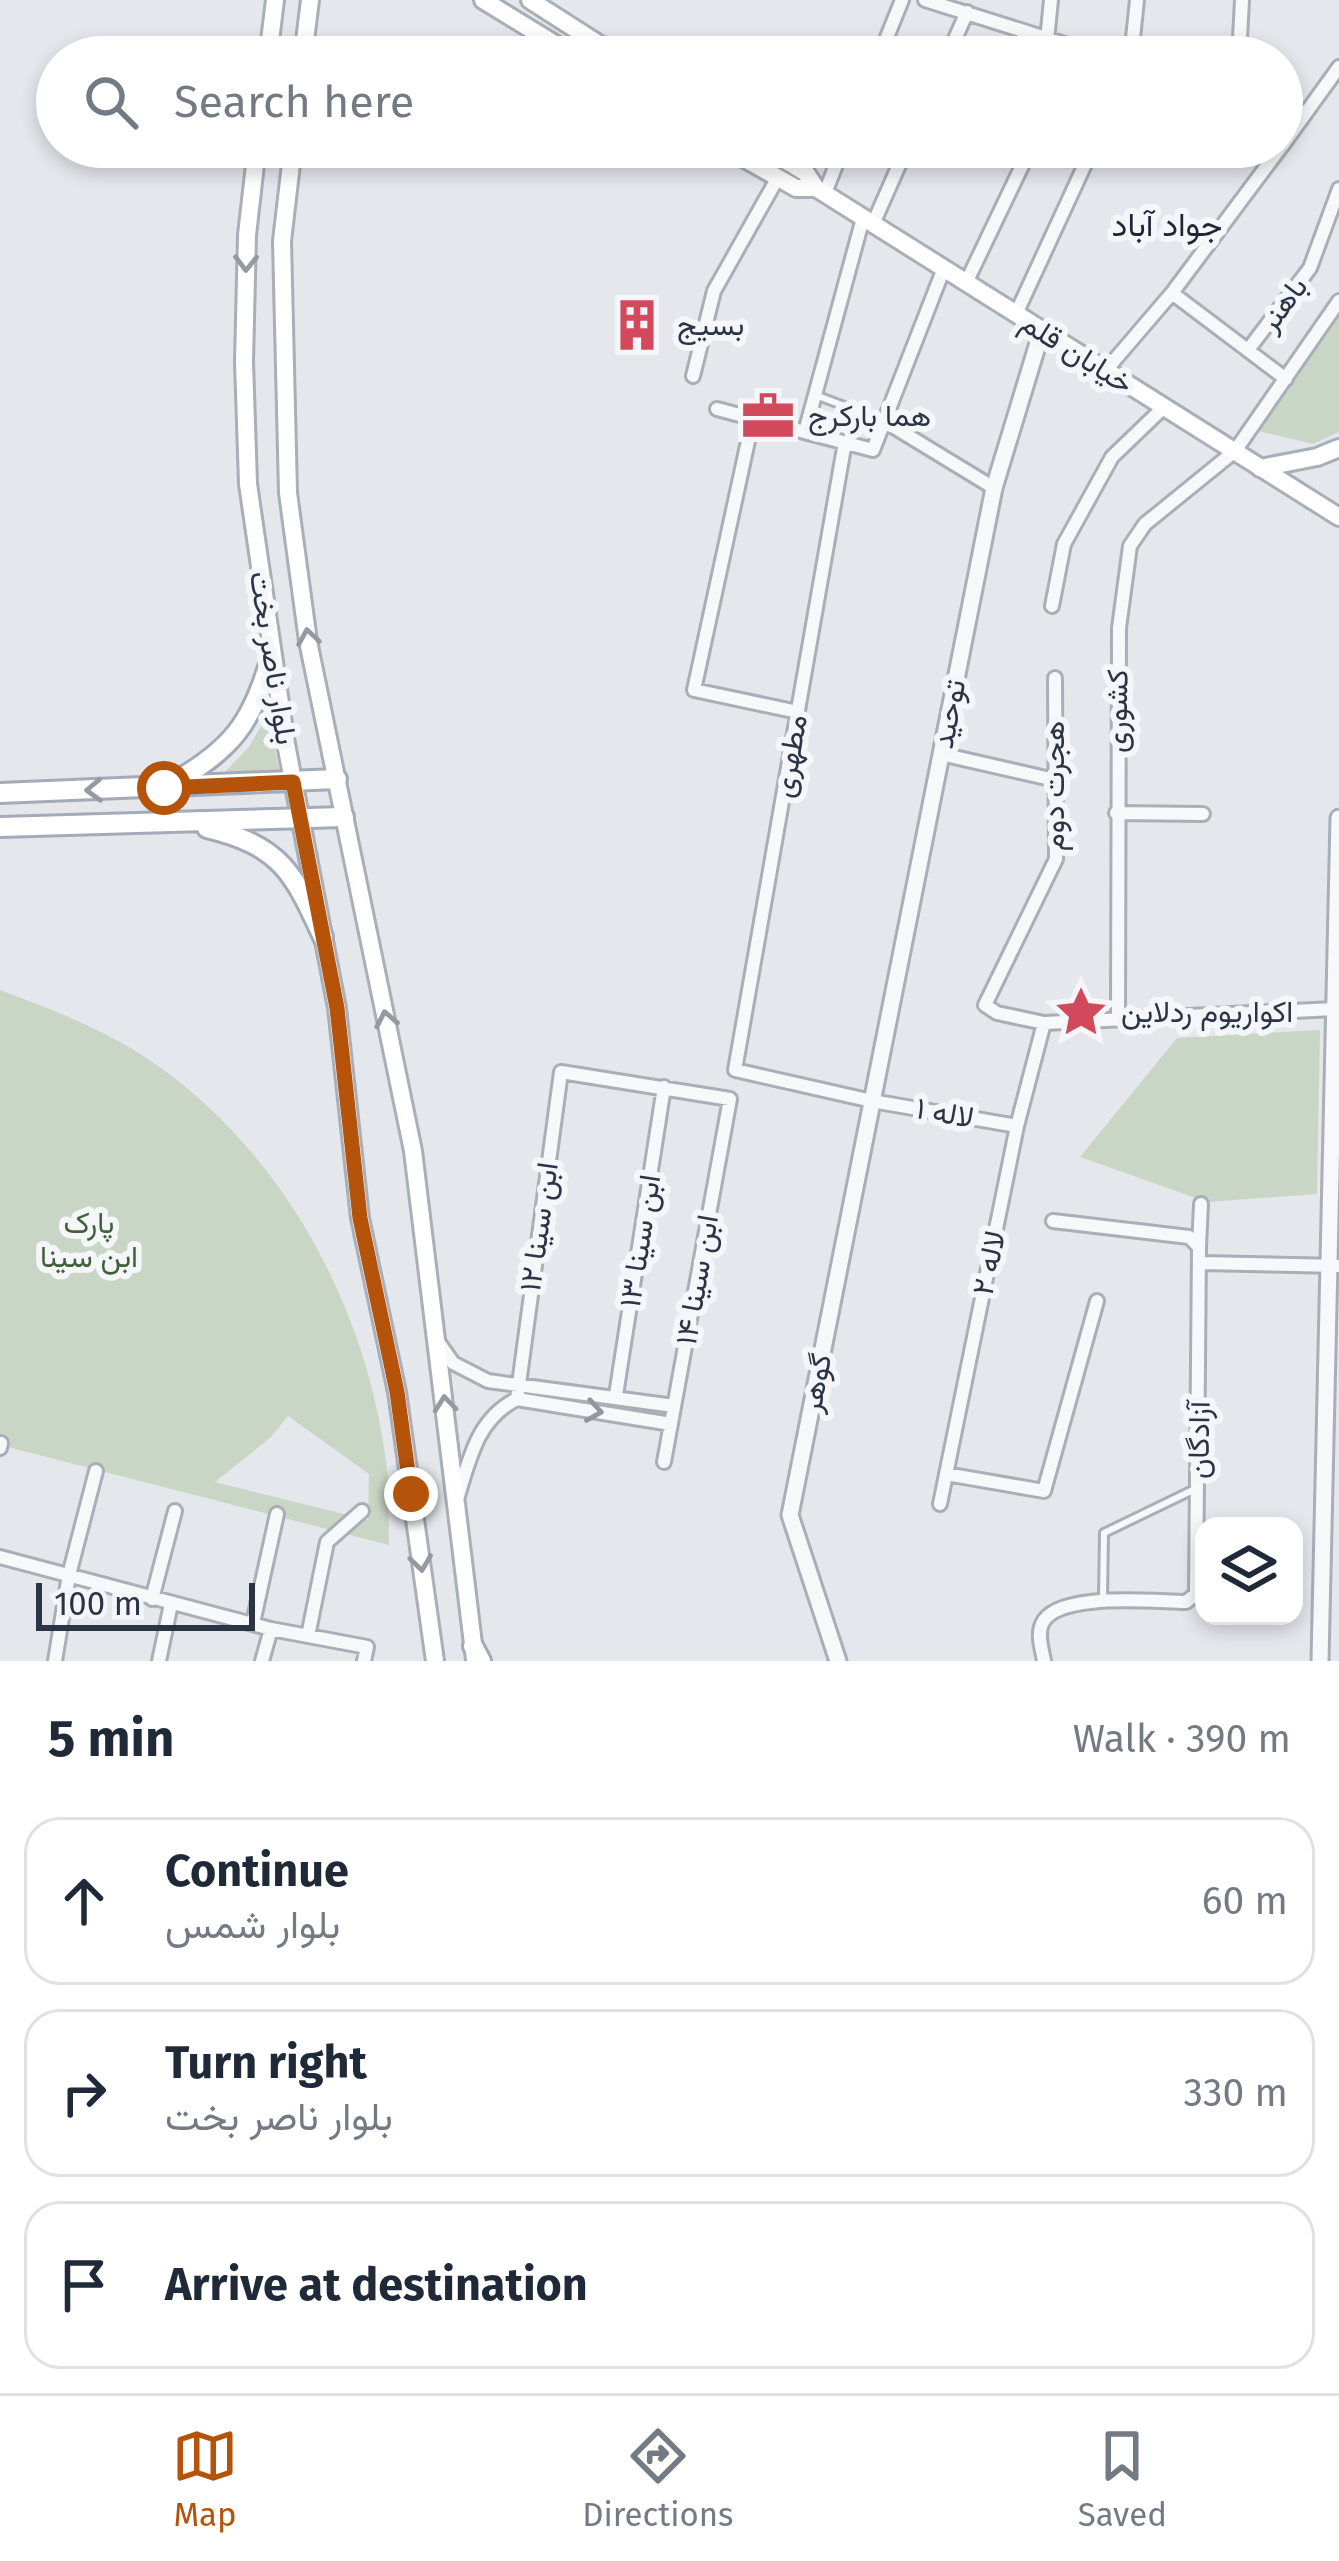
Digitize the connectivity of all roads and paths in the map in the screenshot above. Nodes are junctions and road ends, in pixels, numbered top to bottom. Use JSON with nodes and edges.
{"nodes":[{"id":1,"x":275,"y":0,"type":"edge"},
{"id":2,"x":483,"y":0,"type":"edge"},
{"id":3,"x":530,"y":0,"type":"edge"},
{"id":4,"x":902,"y":0,"type":"edge"},
{"id":5,"x":925,"y":0,"type":"edge"},
{"id":6,"x":1051,"y":0,"type":"edge"},
{"id":7,"x":1137,"y":0,"type":"edge"},
{"id":8,"x":1242,"y":0,"type":"edge"},
{"id":9,"x":310,"y":1,"type":"edge"},
{"id":10,"x":975,"y":9,"type":"edge"},
{"id":11,"x":271,"y":36,"type":"edge"},
{"id":12,"x":306,"y":36,"type":"edge"},
{"id":13,"x":542,"y":36,"type":"edge"},
{"id":14,"x":586,"y":36,"type":"edge"},
{"id":15,"x":887,"y":36,"type":"edge"},
{"id":16,"x":959,"y":36,"type":"edge"},
{"id":17,"x":1038,"y":36,"type":"edge"},
{"id":18,"x":1047,"y":36,"type":"edge"},
{"id":19,"x":1133,"y":36,"type":"edge"},
{"id":20,"x":1240,"y":36,"type":"edge"},
{"id":21,"x":1339,"y":67,"type":"edge"},
{"id":22,"x":1303,"y":118,"type":"edge"},
{"id":23,"x":255,"y":168,"type":"edge"},
{"id":24,"x":291,"y":168,"type":"edge"},
{"id":25,"x":759,"y":168,"type":"edge"},
{"id":26,"x":798,"y":168,"type":"edge"},
{"id":27,"x":832,"y":168,"type":"edge"},
{"id":28,"x":896,"y":168,"type":"edge"},
{"id":29,"x":1021,"y":168,"type":"edge"},
{"id":30,"x":1083,"y":168,"type":"edge"},
{"id":31,"x":1266,"y":168,"type":"edge"},
{"id":32,"x":777,"y":179,"type":"junction"},
{"id":33,"x":1339,"y":189,"type":"edge"},
{"id":34,"x":820,"y":191,"type":"junction"},
{"id":35,"x":868,"y":221,"type":"junction"},
{"id":36,"x":944,"y":268,"type":"junction"},
{"id":37,"x":966,"y":283,"type":"junction"},
{"id":38,"x":1172,"y":293,"type":"junction"},
{"id":39,"x":1339,"y":301,"type":"edge"},
{"id":40,"x":1016,"y":314,"type":"junction"},
{"id":41,"x":1042,"y":330,"type":"junction"},
{"id":42,"x":1249,"y":350,"type":"junction"},
{"id":43,"x":1106,"y":370,"type":"junction"},
{"id":44,"x":693,"y":376,"type":"dead end"},
{"id":45,"x":1286,"y":379,"type":"junction"},
{"id":46,"x":815,"y":394,"type":"junction"},
{"id":47,"x":1165,"y":407,"type":"junction"},
{"id":48,"x":717,"y":409,"type":"dead end"},
{"id":49,"x":752,"y":418,"type":"junction"},
{"id":50,"x":884,"y":421,"type":"junction"},
{"id":51,"x":805,"y":432,"type":"junction"},
{"id":52,"x":844,"y":442,"type":"junction"},
{"id":53,"x":1339,"y":448,"type":"edge"},
{"id":54,"x":1234,"y":452,"type":"junction"},
{"id":55,"x":1260,"y":468,"type":"junction"},
{"id":56,"x":994,"y":488,"type":"junction"},
{"id":57,"x":1339,"y":517,"type":"edge"},
{"id":58,"x":1052,"y":606,"type":"dead end"},
{"id":59,"x":271,"y":657,"type":"junction"},
{"id":60,"x":1055,"y":679,"type":"dead end"},
{"id":61,"x":798,"y":712,"type":"junction"},
{"id":62,"x":941,"y":754,"type":"junction"},
{"id":63,"x":337,"y":779,"type":"junction"},
{"id":64,"x":1055,"y":780,"type":"junction"},
{"id":65,"x":293,"y":782,"type":"junction"},
{"id":66,"x":164,"y":788,"type":"junction"},
{"id":67,"x":0,"y":793,"type":"edge"},
{"id":68,"x":1116,"y":813,"type":"junction"},
{"id":69,"x":1203,"y":814,"type":"dead end"},
{"id":70,"x":344,"y":817,"type":"junction"},
{"id":71,"x":299,"y":818,"type":"junction"},
{"id":72,"x":1339,"y":818,"type":"edge"},
{"id":73,"x":185,"y":822,"type":"junction"},
{"id":74,"x":0,"y":827,"type":"edge"},
{"id":75,"x":323,"y":937,"type":"junction"},
{"id":76,"x":1335,"y":1009,"type":"junction"},
{"id":77,"x":1118,"y":1019,"type":"junction"},
{"id":78,"x":1044,"y":1023,"type":"junction"},
{"id":79,"x":735,"y":1070,"type":"joint"},
{"id":80,"x":664,"y":1087,"type":"junction"},
{"id":81,"x":872,"y":1101,"type":"junction"},
{"id":82,"x":1017,"y":1126,"type":"junction"},
{"id":83,"x":1201,"y":1204,"type":"dead end"},
{"id":84,"x":1053,"y":1221,"type":"dead end"},
{"id":85,"x":1194,"y":1242,"type":"junction"},
{"id":86,"x":1202,"y":1263,"type":"junction"},
{"id":87,"x":1334,"y":1266,"type":"edge"},
{"id":88,"x":1097,"y":1301,"type":"dead end"},
{"id":89,"x":439,"y":1342,"type":"junction"},
{"id":90,"x":517,"y":1382,"type":"junction"},
{"id":91,"x":616,"y":1395,"type":"junction"},
{"id":92,"x":517,"y":1399,"type":"junction"},
{"id":93,"x":674,"y":1406,"type":"junction"},
{"id":94,"x":671,"y":1424,"type":"junction"},
{"id":95,"x":664,"y":1462,"type":"dead end"},
{"id":96,"x":96,"y":1471,"type":"dead end"},
{"id":97,"x":946,"y":1474,"type":"junction"},
{"id":98,"x":1198,"y":1487,"type":"junction"},
{"id":99,"x":456,"y":1503,"type":"junction"},
{"id":100,"x":940,"y":1504,"type":"dead end"},
{"id":101,"x":176,"y":1511,"type":"dead end"},
{"id":102,"x":362,"y":1511,"type":"dead end"},
{"id":103,"x":277,"y":1514,"type":"dead end"},
{"id":104,"x":0,"y":1557,"type":"edge"},
{"id":105,"x":69,"y":1575,"type":"junction"},
{"id":106,"x":152,"y":1599,"type":"junction"},
{"id":107,"x":1103,"y":1602,"type":"junction"},
{"id":108,"x":171,"y":1604,"type":"junction"},
{"id":109,"x":253,"y":1623,"type":"junction"},
{"id":110,"x":271,"y":1629,"type":"junction"},
{"id":111,"x":308,"y":1636,"type":"junction"},
{"id":112,"x":366,"y":1654,"type":"edge"},
{"id":113,"x":476,"y":1656,"type":"edge"},
{"id":114,"x":56,"y":1661,"type":"edge"},
{"id":115,"x":159,"y":1661,"type":"edge"},
{"id":116,"x":262,"y":1661,"type":"edge"},
{"id":117,"x":435,"y":1661,"type":"edge"},
{"id":118,"x":838,"y":1661,"type":"edge"},
{"id":119,"x":1044,"y":1661,"type":"edge"},
{"id":120,"x":1320,"y":1661,"type":"edge"}],
"edges":[{"from":1,"to":11,"type":"main road"},
{"from":2,"to":13,"type":"main road"},
{"from":3,"to":14,"type":"main road"},
{"from":4,"to":15,"type":"street"},
{"from":5,"to":10,"type":"street"},
{"from":6,"to":18,"type":"street"},
{"from":7,"to":19,"type":"street"},
{"from":8,"to":20,"type":"street"},
{"from":9,"to":12,"type":"main road"},
{"from":10,"to":16,"type":"street"},
{"from":10,"to":17,"type":"street"},
{"from":21,"to":22,"type":"street"},
{"from":23,"to":59,"type":"main road","name":"بلوار ناصر بخت","one_way":true},
{"from":63,"to":24,"type":"main road","name":"بلوار ناصر بخت","one_way":true},
{"from":25,"to":32,"type":"main road"},
{"from":26,"to":34,"type":"main road"},
{"from":27,"to":34,"type":"street"},
{"from":28,"to":35,"type":"street"},
{"from":29,"to":37,"type":"street"},
{"from":30,"to":40,"type":"street"},
{"from":31,"to":38,"type":"street"},
{"from":32,"to":34,"type":"main road"},
{"from":32,"to":44,"type":"street"},
{"from":33,"to":42,"type":"street","name":"باهنر"},
{"from":34,"to":35,"type":"main road","name":"خیابان قلم"},
{"from":35,"to":36,"type":"main road","name":"خیابان قلم"},
{"from":35,"to":46,"type":"street"},
{"from":36,"to":37,"type":"main road","name":"خیابان قلم"},
{"from":36,"to":50,"type":"street"},
{"from":37,"to":40,"type":"main road","name":"خیابان قلم"},
{"from":38,"to":42,"type":"street"},
{"from":38,"to":43,"type":"street"},
{"from":39,"to":45,"type":"street","name":"کشوری"},
{"from":40,"to":41,"type":"main road","name":"خیابان قلم"},
{"from":41,"to":43,"type":"main road","name":"خیابان قلم"},
{"from":41,"to":56,"type":"street","name":"توحید"},
{"from":42,"to":45,"type":"street"},
{"from":43,"to":47,"type":"main road","name":"خیابان قلم"},
{"from":45,"to":54,"type":"street","name":"کشوری"},
{"from":46,"to":50,"type":"lane"},
{"from":46,"to":51,"type":"street"},
{"from":47,"to":54,"type":"main road","name":"خیابان قلم"},
{"from":47,"to":58,"type":"street"},
{"from":48,"to":49,"type":"street"},
{"from":49,"to":51,"type":"street"},
{"from":49,"to":61,"type":"street"},
{"from":50,"to":52,"type":"street"},
{"from":50,"to":56,"type":"street"},
{"from":51,"to":52,"type":"street"},
{"from":52,"to":61,"type":"street","name":"مطهری"},
{"from":53,"to":55,"type":"main road"},
{"from":54,"to":55,"type":"main road","name":"خیابان قلم"},
{"from":54,"to":68,"type":"street","name":"کشوری"},
{"from":55,"to":57,"type":"main road","name":"خیابان قلم"},
{"from":56,"to":62,"type":"street","name":"توحید"},
{"from":59,"to":65,"type":"main road","name":"بلوار ناصر بخت"},
{"from":59,"to":66,"type":"main road"},
{"from":60,"to":64,"type":"street","name":"هجرت دوم"},
{"from":61,"to":79,"type":"street","name":"مطهری"},
{"from":62,"to":64,"type":"street"},
{"from":62,"to":81,"type":"street","name":"توحید"},
{"from":63,"to":65,"type":"main road"},
{"from":63,"to":70,"type":"main road","name":"بلوار ناصر بخت"},
{"from":64,"to":78,"type":"street","name":"هجرت دوم"},
{"from":65,"to":66,"type":"main road"},
{"from":65,"to":71,"type":"main road","name":"بلوار ناصر بخت"},
{"from":66,"to":67,"type":"main road","one_way":true},
{"from":68,"to":69,"type":"street"},
{"from":68,"to":77,"type":"street","name":"کشوری"},
{"from":70,"to":71,"type":"main road"},
{"from":89,"to":70,"type":"main road","name":"بلوار ناصر بخت","one_way":true},
{"from":71,"to":73,"type":"main road"},
{"from":71,"to":75,"type":"main road","name":"بلوار ناصر بخت"},
{"from":72,"to":76,"type":"street"},
{"from":73,"to":74,"type":"main road"},
{"from":73,"to":75,"type":"main road"},
{"from":75,"to":117,"type":"main road","name":"بلوار ناصر بخت","one_way":true},
{"from":76,"to":77,"type":"street"},
{"from":76,"to":87,"type":"street"},
{"from":77,"to":78,"type":"street"},
{"from":78,"to":82,"type":"street","name":"لاله ۲"},
{"from":79,"to":81,"type":"street","name":"لاله ۱"},
{"from":80,"to":90,"type":"street","name":"ابن سینا ۱۲"},
{"from":80,"to":91,"type":"street","name":"ابن سینا ۱۳"},
{"from":80,"to":93,"type":"street","name":"ابن سینا ۱۴"},
{"from":81,"to":82,"type":"street","name":"لاله ۱"},
{"from":81,"to":118,"type":"street","name":"گوهر"},
{"from":82,"to":97,"type":"street","name":"لاله ۲"},
{"from":83,"to":85,"type":"street","name":"آزادگان"},
{"from":84,"to":85,"type":"street"},
{"from":85,"to":86,"type":"street","name":"آزادگان"},
{"from":86,"to":87,"type":"street"},
{"from":86,"to":98,"type":"street","name":"آزادگان"},
{"from":87,"to":120,"type":"street"},
{"from":88,"to":97,"type":"street"},
{"from":89,"to":90,"type":"street"},
{"from":99,"to":89,"type":"main road","name":"بلوار ناصر بخت","one_way":true},
{"from":90,"to":91,"type":"street"},
{"from":90,"to":92,"type":"street","name":"ابن سینا ۱۲"},
{"from":91,"to":93,"type":"street"},
{"from":92,"to":94,"type":"street","one_way":true},
{"from":92,"to":99,"type":"street"},
{"from":93,"to":94,"type":"street","name":"ابن سینا ۱۴"},
{"from":94,"to":95,"type":"street","name":"ابن سینا ۱۴"},
{"from":96,"to":105,"type":"street"},
{"from":97,"to":100,"type":"street","name":"لاله ۲"},
{"from":98,"to":107,"type":"lane"},
{"from":98,"to":107,"type":"street","name":"آزادگان"},
{"from":99,"to":113,"type":"main road","name":"بلوار ناصر بخت"},
{"from":101,"to":106,"type":"street"},
{"from":102,"to":111,"type":"street"},
{"from":103,"to":109,"type":"street"},
{"from":104,"to":105,"type":"street"},
{"from":105,"to":106,"type":"street"},
{"from":105,"to":114,"type":"street"},
{"from":106,"to":108,"type":"street"},
{"from":107,"to":119,"type":"street","name":"آزادگان"},
{"from":108,"to":109,"type":"street"},
{"from":108,"to":115,"type":"street"},
{"from":109,"to":110,"type":"street"},
{"from":110,"to":111,"type":"street"},
{"from":110,"to":116,"type":"street"},
{"from":111,"to":112,"type":"street"}]}
